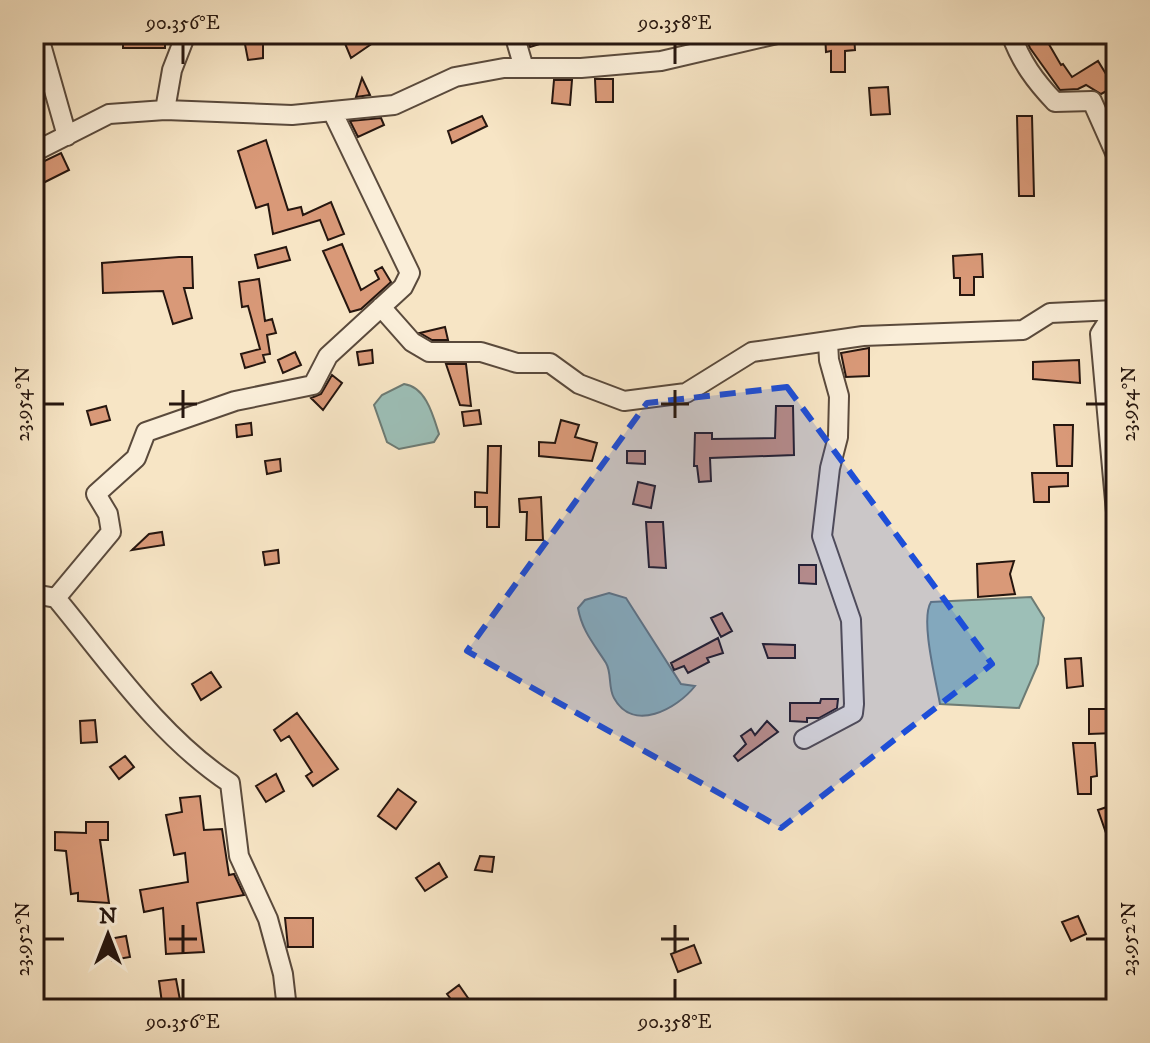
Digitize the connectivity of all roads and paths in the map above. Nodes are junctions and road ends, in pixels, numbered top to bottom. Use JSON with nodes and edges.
{"nodes":[{"id":1,"x":38,"y":34,"type":"edge"},
{"id":2,"x":186,"y":34,"type":"edge"},
{"id":3,"x":514,"y":34,"type":"edge"},
{"id":4,"x":777,"y":34,"type":"edge"},
{"id":5,"x":1011,"y":34,"type":"edge"},
{"id":6,"x":524,"y":68,"type":"junction"},
{"id":7,"x":165,"y":110,"type":"junction"},
{"id":8,"x":332,"y":111,"type":"junction"},
{"id":9,"x":67,"y":136,"type":"junction"},
{"id":10,"x":34,"y":152,"type":"edge"},
{"id":11,"x":1116,"y":155,"type":"edge"},
{"id":12,"x":381,"y":307,"type":"junction"},
{"id":13,"x":1116,"y":309,"type":"edge"},
{"id":14,"x":828,"y":342,"type":"junction"},
{"id":15,"x":1116,"y":512,"type":"edge"},
{"id":16,"x":34,"y":594,"type":"edge"},
{"id":17,"x":56,"y":598,"type":"junction"},
{"id":18,"x":804,"y":739,"type":"dead end"},
{"id":19,"x":287,"y":1009,"type":"edge"}],
"edges":[{"from":1,"to":9,"type":"street"},
{"from":2,"to":7,"type":"street"},
{"from":3,"to":6,"type":"street"},
{"from":4,"to":6,"type":"street"},
{"from":5,"to":11,"type":"street"},
{"from":6,"to":8,"type":"street"},
{"from":7,"to":8,"type":"street"},
{"from":7,"to":9,"type":"street"},
{"from":8,"to":12,"type":"street"},
{"from":9,"to":10,"type":"street"},
{"from":12,"to":14,"type":"street"},
{"from":12,"to":17,"type":"street"},
{"from":13,"to":14,"type":"street"},
{"from":13,"to":15,"type":"street"},
{"from":14,"to":18,"type":"street"},
{"from":16,"to":17,"type":"street"},
{"from":17,"to":19,"type":"street"}]}
